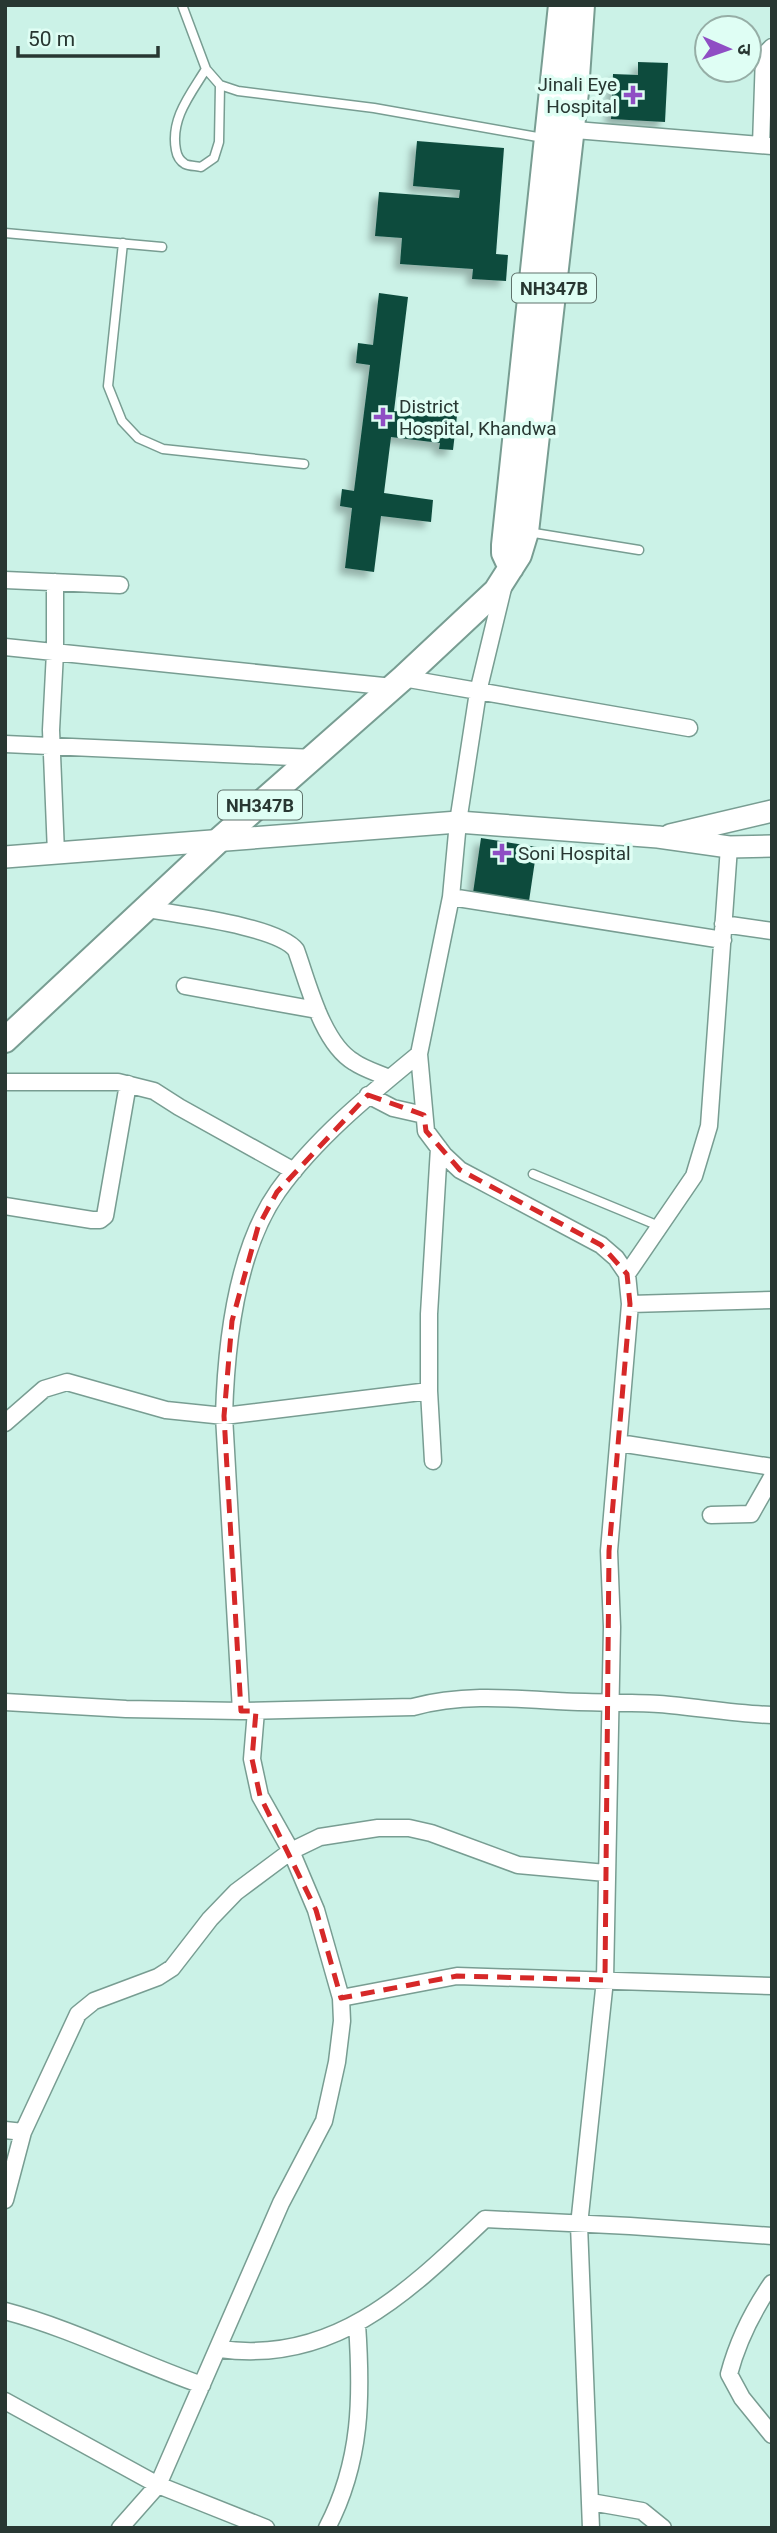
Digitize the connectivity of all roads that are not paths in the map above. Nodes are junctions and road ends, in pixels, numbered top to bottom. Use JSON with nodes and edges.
{"nodes":[{"id":1,"x":181,"y":5,"type":"edge"},
{"id":2,"x":561,"y":5,"type":"edge"},
{"id":3,"x":582,"y":5,"type":"edge"},
{"id":4,"x":772,"y":47,"type":"edge"},
{"id":5,"x":206,"y":69,"type":"junction"},
{"id":6,"x":220,"y":85,"type":"junction"},
{"id":7,"x":555,"y":132,"type":"junction"},
{"id":8,"x":766,"y":145,"type":"edge"},
{"id":9,"x":5,"y":233,"type":"edge"},
{"id":10,"x":123,"y":243,"type":"junction"},
{"id":11,"x":162,"y":247,"type":"dead end"},
{"id":12,"x":304,"y":464,"type":"dead end"},
{"id":13,"x":526,"y":532,"type":"junction"},
{"id":14,"x":639,"y":550,"type":"dead end"},
{"id":15,"x":507,"y":575,"type":"junction"},
{"id":16,"x":5,"y":580,"type":"edge"},
{"id":17,"x":55,"y":582,"type":"junction"},
{"id":18,"x":120,"y":585,"type":"dead end"},
{"id":19,"x":5,"y":647,"type":"edge"},
{"id":20,"x":55,"y":652,"type":"junction"},
{"id":21,"x":398,"y":682,"type":"junction"},
{"id":22,"x":478,"y":692,"type":"junction"},
{"id":23,"x":689,"y":728,"type":"dead end"},
{"id":24,"x":5,"y":744,"type":"edge"},
{"id":25,"x":51,"y":745,"type":"junction"},
{"id":26,"x":314,"y":758,"type":"junction"},
{"id":27,"x":772,"y":811,"type":"edge"},
{"id":28,"x":458,"y":822,"type":"junction"},
{"id":29,"x":658,"y":837,"type":"junction"},
{"id":30,"x":218,"y":841,"type":"junction"},
{"id":31,"x":772,"y":846,"type":"edge"},
{"id":32,"x":729,"y":847,"type":"junction"},
{"id":33,"x":56,"y":853,"type":"junction"},
{"id":34,"x":5,"y":857,"type":"edge"},
{"id":35,"x":451,"y":897,"type":"junction"},
{"id":36,"x":147,"y":909,"type":"junction"},
{"id":37,"x":772,"y":931,"type":"edge"},
{"id":38,"x":723,"y":932,"type":"junction"},
{"id":39,"x":185,"y":986,"type":"dead end"},
{"id":40,"x":317,"y":1010,"type":"junction"},
{"id":41,"x":5,"y":1040,"type":"edge"},
{"id":42,"x":419,"y":1054,"type":"junction"},
{"id":43,"x":389,"y":1078,"type":"junction"},
{"id":44,"x":5,"y":1082,"type":"edge"},
{"id":45,"x":128,"y":1084,"type":"junction"},
{"id":46,"x":368,"y":1096,"type":"junction"},
{"id":47,"x":425,"y":1115,"type":"junction"},
{"id":48,"x":439,"y":1148,"type":"junction"},
{"id":49,"x":295,"y":1171,"type":"junction"},
{"id":50,"x":533,"y":1174,"type":"dead end"},
{"id":51,"x":5,"y":1206,"type":"edge"},
{"id":52,"x":659,"y":1226,"type":"junction"},
{"id":53,"x":627,"y":1275,"type":"junction"},
{"id":54,"x":772,"y":1300,"type":"edge"},
{"id":55,"x":630,"y":1304,"type":"junction"},
{"id":56,"x":429,"y":1391,"type":"junction"},
{"id":57,"x":224,"y":1416,"type":"junction"},
{"id":58,"x":5,"y":1423,"type":"edge"},
{"id":59,"x":619,"y":1443,"type":"junction"},
{"id":60,"x":433,"y":1461,"type":"dead end"},
{"id":61,"x":772,"y":1467,"type":"edge"},
{"id":62,"x":772,"y":1477,"type":"edge"},
{"id":63,"x":711,"y":1515,"type":"dead end"},
{"id":64,"x":5,"y":1702,"type":"edge"},
{"id":65,"x":611,"y":1704,"type":"junction"},
{"id":66,"x":249,"y":1711,"type":"junction"},
{"id":67,"x":772,"y":1715,"type":"edge"},
{"id":68,"x":290,"y":1851,"type":"junction"},
{"id":69,"x":606,"y":1873,"type":"junction"},
{"id":70,"x":605,"y":1980,"type":"junction"},
{"id":71,"x":772,"y":1986,"type":"edge"},
{"id":72,"x":341,"y":1998,"type":"junction"},
{"id":73,"x":5,"y":2130,"type":"edge"},
{"id":74,"x":23,"y":2132,"type":"junction"},
{"id":75,"x":5,"y":2200,"type":"edge"},
{"id":76,"x":579,"y":2225,"type":"junction"},
{"id":77,"x":772,"y":2236,"type":"edge"},
{"id":78,"x":772,"y":2283,"type":"edge"},
{"id":79,"x":5,"y":2311,"type":"edge"},
{"id":80,"x":357,"y":2324,"type":"junction"},
{"id":81,"x":219,"y":2349,"type":"junction"},
{"id":82,"x":202,"y":2385,"type":"junction"},
{"id":83,"x":5,"y":2401,"type":"edge"},
{"id":84,"x":772,"y":2435,"type":"edge"},
{"id":85,"x":158,"y":2485,"type":"junction"},
{"id":86,"x":591,"y":2502,"type":"junction"},
{"id":87,"x":120,"y":2528,"type":"edge"},
{"id":88,"x":266,"y":2528,"type":"edge"},
{"id":89,"x":327,"y":2528,"type":"edge"},
{"id":90,"x":591,"y":2528,"type":"edge"},
{"id":91,"x":663,"y":2528,"type":"edge"}],
"edges":[{"from":1,"to":5,"type":"lane"},
{"from":2,"to":7,"type":"highway","number":"NH347B"},
{"from":3,"to":7,"type":"highway","number":"NH347B"},
{"from":4,"to":8,"type":"street"},
{"from":5,"to":6,"type":"lane"},
{"from":5,"to":6,"type":"lane"},
{"from":6,"to":7,"type":"lane"},
{"from":7,"to":8,"type":"street"},
{"from":7,"to":13,"type":"highway","number":"NH347B"},
{"from":7,"to":15,"type":"highway","number":"NH347B"},
{"from":9,"to":10,"type":"lane"},
{"from":10,"to":11,"type":"lane"},
{"from":10,"to":12,"type":"lane"},
{"from":13,"to":14,"type":"lane"},
{"from":13,"to":15,"type":"highway","number":"NH347B"},
{"from":15,"to":21,"type":"highway","number":"NH347B"},
{"from":15,"to":22,"type":"street"},
{"from":16,"to":17,"type":"street"},
{"from":17,"to":18,"type":"street"},
{"from":17,"to":20,"type":"street"},
{"from":19,"to":20,"type":"street"},
{"from":20,"to":21,"type":"street"},
{"from":20,"to":25,"type":"street"},
{"from":21,"to":22,"type":"street"},
{"from":21,"to":26,"type":"highway","number":"NH347B"},
{"from":22,"to":23,"type":"street"},
{"from":22,"to":28,"type":"street"},
{"from":24,"to":25,"type":"street"},
{"from":25,"to":26,"type":"street"},
{"from":25,"to":33,"type":"street"},
{"from":26,"to":30,"type":"highway","number":"NH347B"},
{"from":27,"to":29,"type":"main road"},
{"from":28,"to":29,"type":"main road"},
{"from":28,"to":30,"type":"main road"},
{"from":28,"to":35,"type":"street"},
{"from":29,"to":32,"type":"main road"},
{"from":30,"to":33,"type":"main road"},
{"from":30,"to":36,"type":"highway","number":"NH347B"},
{"from":31,"to":32,"type":"main road"},
{"from":32,"to":38,"type":"street"},
{"from":33,"to":34,"type":"main road"},
{"from":35,"to":38,"type":"street"},
{"from":35,"to":42,"type":"street"},
{"from":36,"to":40,"type":"street"},
{"from":36,"to":41,"type":"highway","number":"NH347B"},
{"from":37,"to":38,"type":"street"},
{"from":38,"to":52,"type":"street"},
{"from":39,"to":40,"type":"street"},
{"from":40,"to":43,"type":"street"},
{"from":42,"to":43,"type":"street"},
{"from":42,"to":47,"type":"street"},
{"from":43,"to":46,"type":"street"},
{"from":44,"to":45,"type":"street"},
{"from":45,"to":49,"type":"street"},
{"from":45,"to":51,"type":"street"},
{"from":46,"to":47,"type":"street"},
{"from":46,"to":49,"type":"street"},
{"from":47,"to":48,"type":"street"},
{"from":48,"to":53,"type":"street"},
{"from":48,"to":56,"type":"street"},
{"from":49,"to":57,"type":"street"},
{"from":50,"to":52,"type":"lane"},
{"from":52,"to":53,"type":"street"},
{"from":53,"to":55,"type":"street"},
{"from":54,"to":55,"type":"street"},
{"from":55,"to":59,"type":"street"},
{"from":56,"to":57,"type":"street"},
{"from":56,"to":60,"type":"street"},
{"from":57,"to":58,"type":"street"},
{"from":57,"to":66,"type":"street"},
{"from":59,"to":61,"type":"street"},
{"from":59,"to":65,"type":"street"},
{"from":62,"to":63,"type":"street"},
{"from":64,"to":66,"type":"street"},
{"from":65,"to":66,"type":"street"},
{"from":65,"to":67,"type":"street"},
{"from":65,"to":69,"type":"street"},
{"from":66,"to":68,"type":"street"},
{"from":68,"to":69,"type":"street"},
{"from":68,"to":72,"type":"street"},
{"from":68,"to":74,"type":"street"},
{"from":69,"to":70,"type":"street"},
{"from":70,"to":71,"type":"street"},
{"from":70,"to":72,"type":"street"},
{"from":70,"to":76,"type":"street"},
{"from":72,"to":81,"type":"street"},
{"from":73,"to":74,"type":"street"},
{"from":74,"to":75,"type":"street"},
{"from":76,"to":77,"type":"street"},
{"from":76,"to":80,"type":"street"},
{"from":76,"to":86,"type":"street"},
{"from":78,"to":84,"type":"street"},
{"from":79,"to":82,"type":"street"},
{"from":80,"to":81,"type":"street"},
{"from":80,"to":89,"type":"street"},
{"from":81,"to":82,"type":"street"},
{"from":82,"to":85,"type":"street"},
{"from":83,"to":85,"type":"street"},
{"from":85,"to":87,"type":"street"},
{"from":85,"to":88,"type":"street"},
{"from":86,"to":90,"type":"street"},
{"from":86,"to":91,"type":"street"}]}
